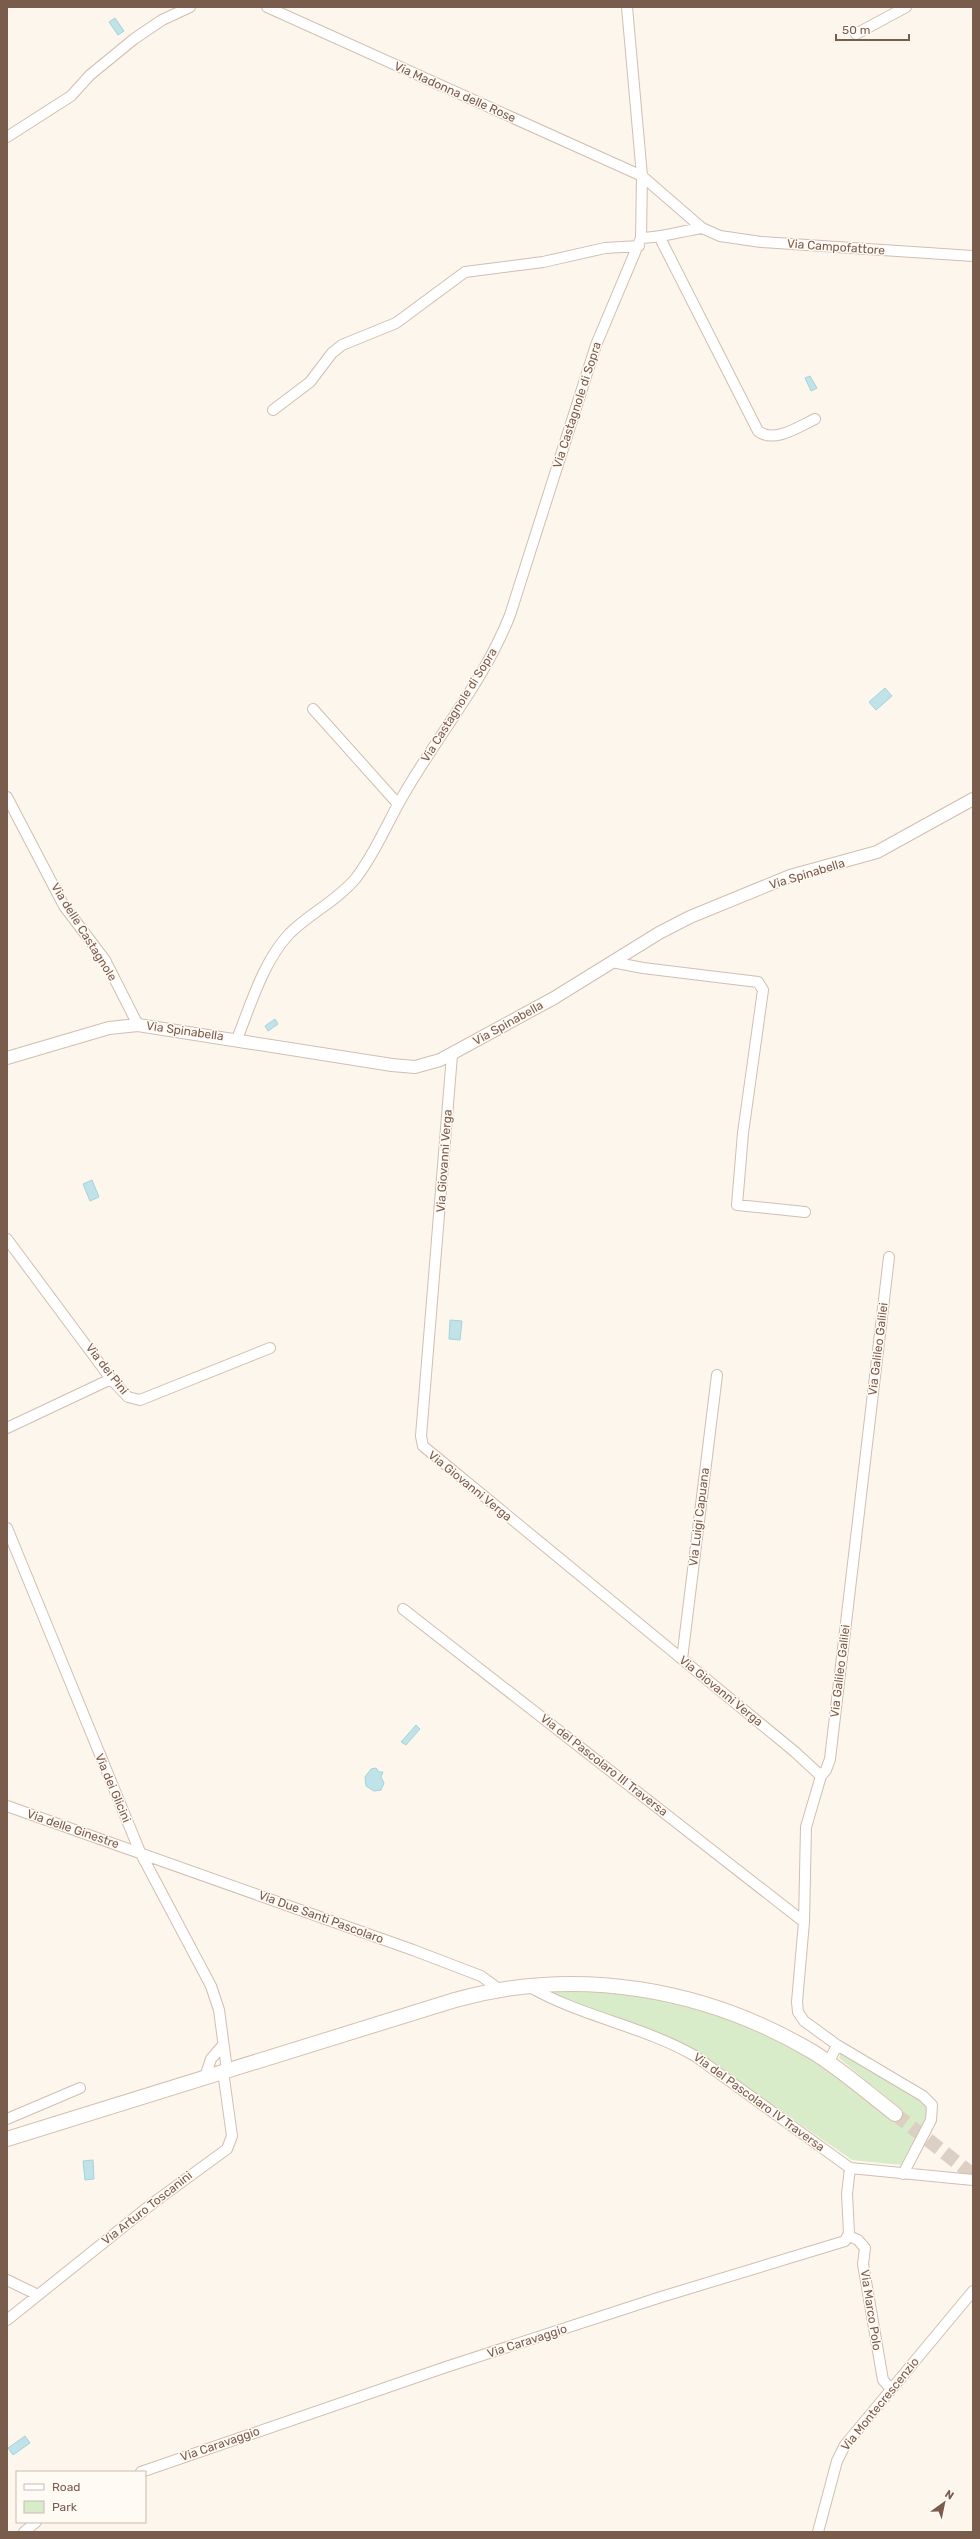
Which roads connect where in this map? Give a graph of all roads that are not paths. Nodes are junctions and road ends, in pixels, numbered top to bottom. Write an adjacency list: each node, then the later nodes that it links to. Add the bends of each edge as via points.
1 (190, 7): 6 (street, via 162,20 134,39 90,74 71,96)
2 (267, 7): 7 (street, Via Madonna delle Rose)
3 (627, 7): 7 (street)
4 (906, 7): 5 (street)
5 (856, 34)
6 (7, 137)
7 (642, 176): 8 (street, Via Campofattore); 10 (street)
8 (702, 228): 9 (street, via 679,231); 11 (street, Via Campofattore, via 720,236 761,242)
9 (660, 238): 10 (street); 13 (street, via 758,431 766,436 779,435)
10 (640, 242): 12 (street, via 543,262 465,272 396,323 342,345 332,353 310,382); 17 (street, Via Castagnole di Sopra, via 596,345 506,624 475,684)
11 (973, 256)
12 (273, 410)
13 (815, 419)
14 (313, 709): 17 (street)
15 (7, 798): 19 (street, Via delle Castagnole, via 64,906 105,960)
16 (973, 799): 18 (street, Via Spinabella, via 893,845 868,855 790,876 711,907 659,933)
17 (398, 804): 20 (street, Via Castagnole di Sopra, via 375,849 352,883 337,898 299,925 275,951)
18 (612, 962): 21 (street, Via Spinabella); 23 (street, via 761,984 763,990 743,1133 737,1205)
19 (138, 1025): 20 (street, Via Spinabella); 22 (street, Via Spinabella, via 109,1028)
20 (237, 1039): 21 (street, Via Spinabella, via 401,1066 427,1065)
21 (452, 1055): 32 (street, Via Giovanni Verga, via 421,1436 423,1446)
22 (7, 1058)
23 (805, 1212)
24 (7, 1239): 28 (street, Via dei Pini)
25 (889, 1257): 33 (street, Via Galileo Galilei, via 830,1759 826,1770)
26 (270, 1348): 28 (street, Via dei Pini, via 140,1400 128,1397)
27 (717, 1375): 32 (street, Via Luigi Capuana)
28 (111, 1379): 29 (street)
29 (7, 1428)
30 (7, 1528): 35 (street, Via dei Glicini)
31 (403, 1609): 36 (street, Via del Pascolaro III Traversa)
32 (682, 1659): 33 (street, Via Giovanni Verga, via 795,1752)
33 (820, 1776): 36 (street, Via Galileo Galilei, via 806,1834)
34 (7, 1806): 35 (street, Via delle Ginestre)
35 (140, 1852): 38 (street, Via Due Santi Pascolaro, via 481,1976); 39 (street, Via dei Glicini, via 211,1986 218,2010)
36 (804, 1922): 40 (street, Via Galileo Galilei, via 798,2012 807,2024)
37 (527, 1985): 38 (main road); 41 (main road, via 594,1983 676,1997 718,2009 764,2027); 48 (street, Via del Pascolaro IV Traversa, via 572,2008 675,2046 695,2056)
38 (499, 1989): 42 (main road, via 455,2000)
39 (223, 2045): 42 (street, Via dei Glicini); 43 (street, via 211,2059)
40 (837, 2045): 41 (street); 49 (street, Via Galileo Galilei, via 923,2096 932,2105 931,2120)
41 (829, 2062): 45 (main road)
42 (225, 2071): 43 (main road); 54 (street, Via Arturo Toscanini, via 232,2136 227,2148)
43 (205, 2077): 47 (main road)
44 (80, 2088): 46 (street)
45 (895, 2114)
46 (7, 2119)
47 (7, 2139)
48 (850, 2168): 49 (street, Via del Pascolaro IV Traversa); 51 (street, via 847,2194)
49 (903, 2174): 50 (street, Via del Pascolaro IV Traversa)
50 (973, 2180)
51 (849, 2236): 56 (street, Via Marco Polo, via 858,2240 865,2248 863,2264 883,2380); 57 (street, Via Caravaggio, via 845,2241 668,2294 460,2362)
52 (7, 2280): 54 (street)
53 (973, 2292): 56 (street, Via Montecrescenzio)
54 (38, 2295): 55 (street, Via Arturo Toscanini)
55 (7, 2320)
56 (891, 2389): 60 (street, Via Montecrescenzio, via 841,2452)
57 (144, 2471)
58 (35, 2523): 59 (street)
59 (24, 2532)
60 (818, 2532)

